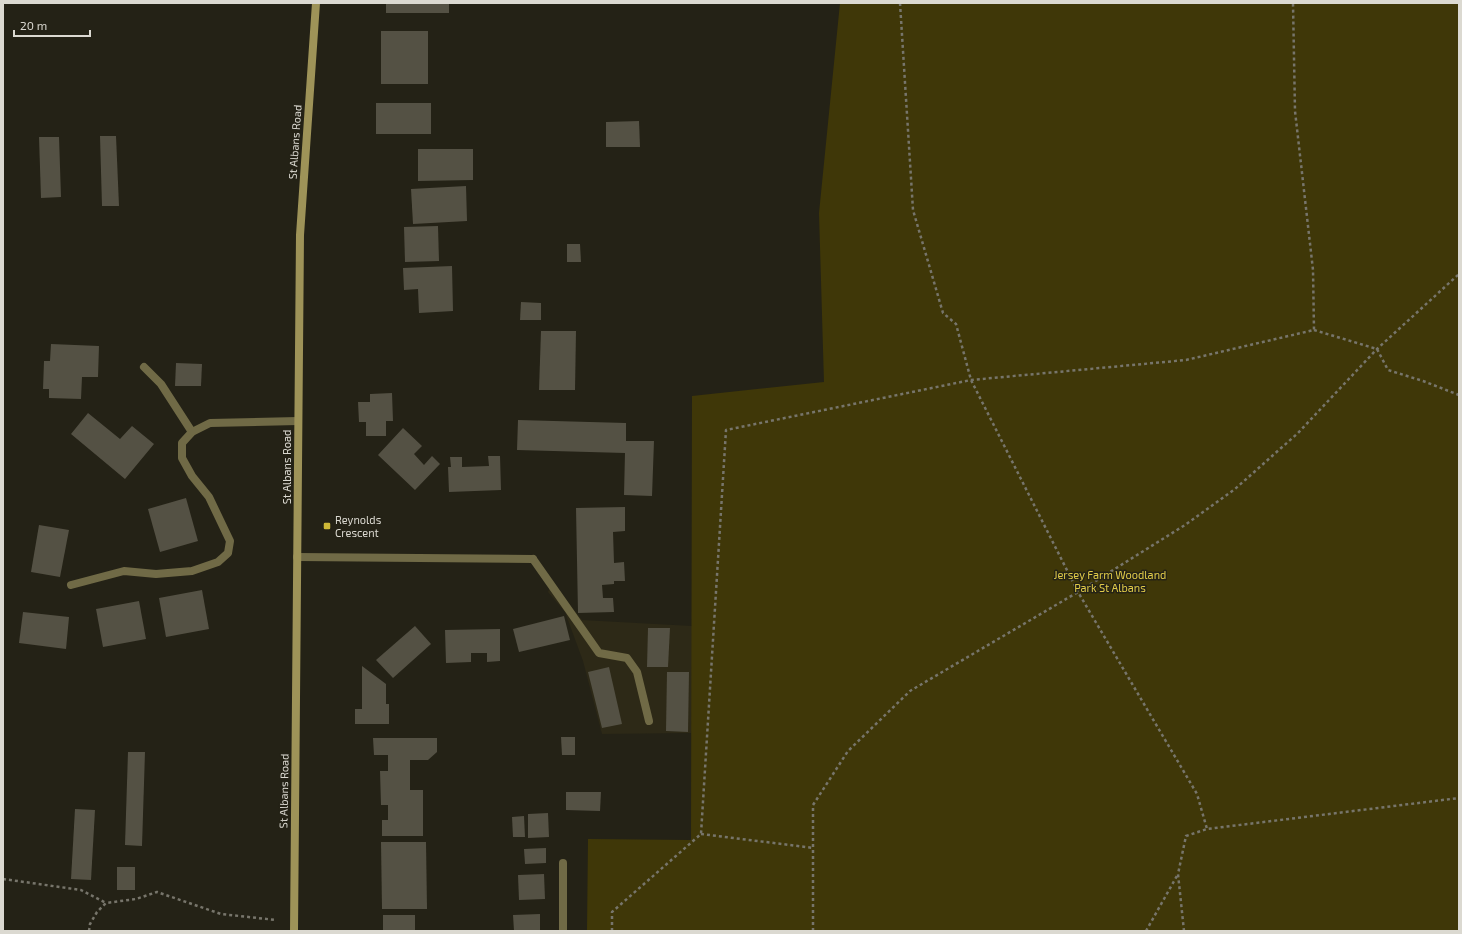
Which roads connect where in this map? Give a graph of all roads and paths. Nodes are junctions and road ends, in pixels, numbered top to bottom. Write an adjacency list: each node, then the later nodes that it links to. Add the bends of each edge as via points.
1 (316, 3): 10 (main road, St Albans Road, via 300,235)
2 (900, 3): 8 (path, via 913,210 943,313 956,324)
3 (1293, 3): 5 (path, via 1295,111 1313,270)
4 (1459, 274): 6 (path)
5 (1314, 330): 6 (path); 8 (path, via 1186,360)
6 (1377, 349): 9 (path, via 1388,370); 14 (path, via 1298,433 1235,489 1184,525)
7 (144, 367): 11 (street, via 161,384)
8 (971, 380): 14 (path); 18 (path, via 726,430)
9 (1459, 395)
10 (298, 421): 11 (street, via 210,423); 12 (main road, St Albans Road)
11 (192, 432): 13 (street, via 182,443 182,458 192,476 209,497 230,541 228,553 218,562 192,571 156,574 124,571)
12 (297, 557): 15 (street, via 533,559 599,653 627,658 637,672); 24 (main road, St Albans Road)
13 (71, 585)
14 (1078, 592): 17 (path, via 1197,794); 19 (path, via 910,691 848,751 813,805)
15 (648, 721)
16 (1459, 798): 17 (path)
17 (1207, 829): 21 (path, via 1186,836)
18 (701, 834): 19 (path); 28 (path, via 612,912)
19 (814, 848): 29 (path)
20 (563, 863): 27 (street)
21 (1178, 874): 30 (path); 31 (path)
22 (3, 879): 23 (path, via 82,890)
23 (106, 902): 24 (path, via 136,899 157,892 221,914); 25 (path, via 97,912)
24 (294, 922): 26 (main road, St Albans Road)
25 (89, 931)
26 (294, 931)
27 (563, 931)
28 (612, 931)
29 (814, 931)
30 (1146, 931)
31 (1184, 931)

